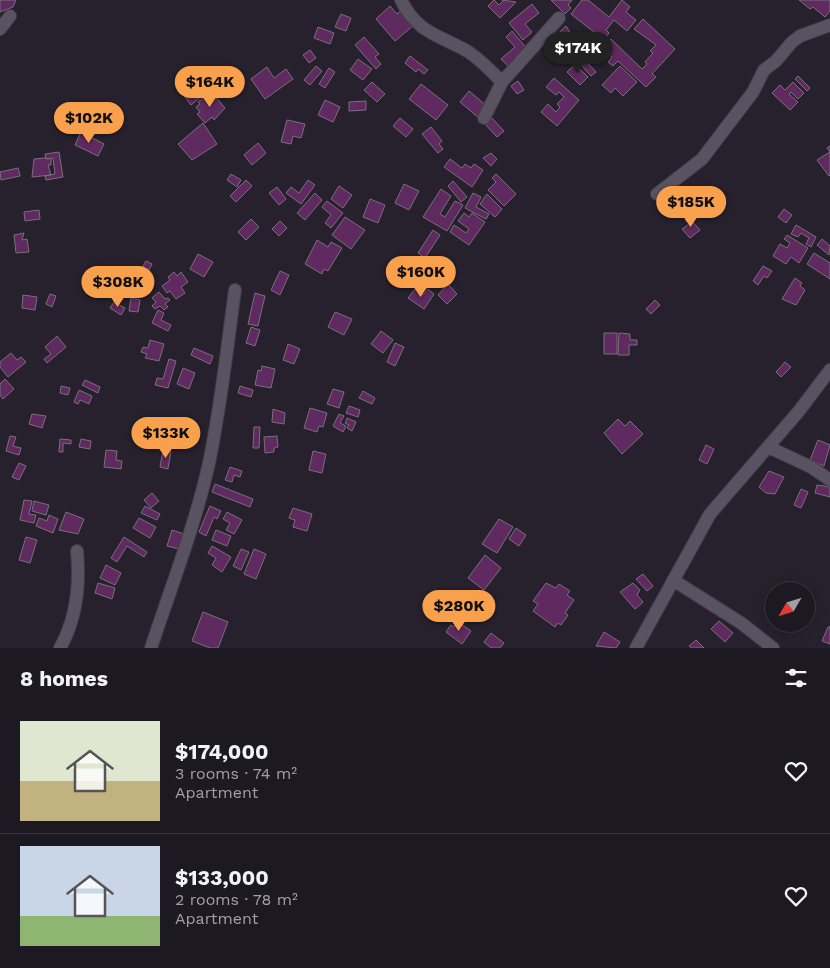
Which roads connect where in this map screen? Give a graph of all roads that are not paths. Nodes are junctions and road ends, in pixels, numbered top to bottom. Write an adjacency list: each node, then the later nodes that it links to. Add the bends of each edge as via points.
1 (401, 0): 6 (street, via 414,20 429,34 467,51)
2 (10, 16): 5 (street)
3 (559, 18): 6 (street)
4 (830, 25): 8 (street, via 792,42 764,70 753,92 739,106 707,153)
5 (0, 29)
6 (502, 82): 7 (street)
7 (484, 118)
8 (657, 194)
9 (235, 290): 16 (street, via 209,462)
10 (830, 370): 11 (street)
11 (768, 447): 12 (street, via 811,467); 14 (street, via 710,514)
12 (830, 480)
13 (77, 551): 15 (street, via 78,594 66,638)
14 (673, 580): 17 (street); 18 (street, via 741,623)
15 (60, 648)
16 (151, 648)
17 (636, 648)
18 (773, 648)

